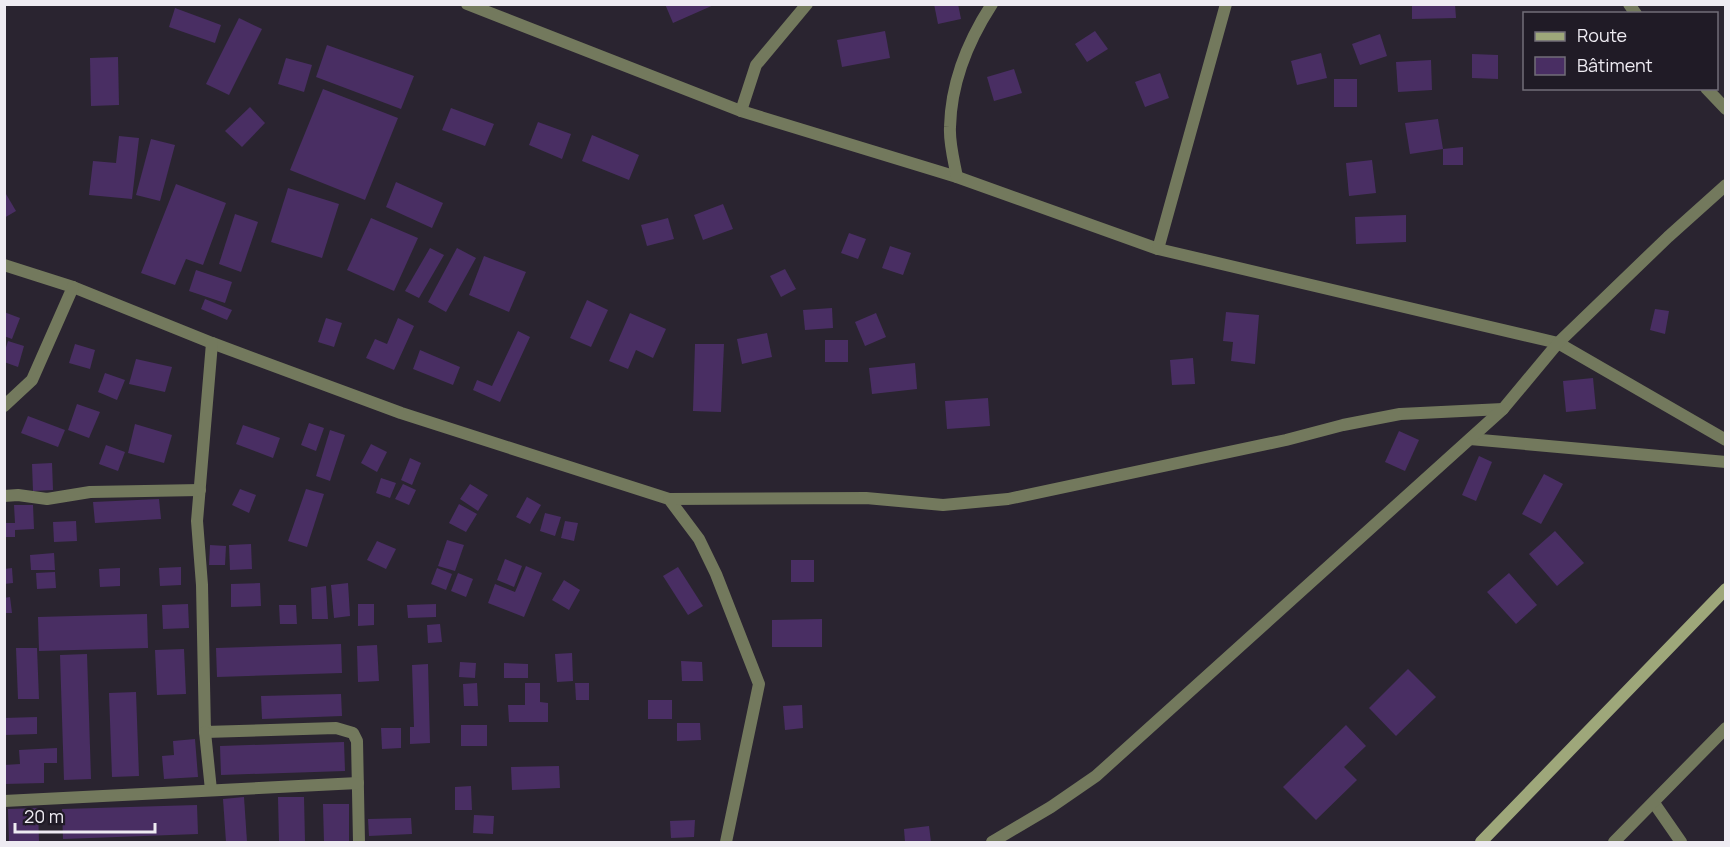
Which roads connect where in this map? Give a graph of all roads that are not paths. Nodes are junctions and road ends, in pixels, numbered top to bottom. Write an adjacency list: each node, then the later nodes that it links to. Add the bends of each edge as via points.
1 (467, 4): 7 (street)
2 (807, 4): 7 (street, via 756,64)
3 (992, 4): 8 (street, via 963,59 954,91 950,128)
4 (1226, 4): 10 (street)
5 (1708, 90): 6 (street)
6 (1725, 109)
7 (741, 111): 8 (street)
8 (957, 177): 10 (street)
9 (1725, 185): 14 (street)
10 (1158, 249): 14 (street)
11 (4, 265): 12 (street)
12 (73, 287): 13 (street); 15 (street, via 32,380)
13 (212, 343): 20 (street); 22 (street, via 401,413)
14 (1558, 343): 16 (street); 18 (street)
15 (4, 406)
16 (1503, 409): 17 (street); 22 (street, via 1400,414 1008,499 943,505 866,498)
17 (1470, 439): 19 (street); 32 (street, via 1096,776)
18 (1725, 440)
19 (1725, 462)
20 (200, 490): 21 (street, via 90,492 47,499); 25 (street, via 197,529)
21 (4, 496)
22 (669, 499): 31 (street, via 699,539 759,684)
23 (1725, 589): 33 (street)
24 (1725, 728): 29 (street)
25 (205, 732): 26 (street, via 345,729 357,741); 27 (street)
26 (358, 783): 27 (street); 30 (street)
27 (211, 790): 28 (street)
28 (4, 801)
29 (1654, 803): 34 (street); 35 (street)
30 (359, 843)
31 (726, 843)
32 (992, 843)
33 (1481, 843)
34 (1614, 843)
35 (1681, 843)

